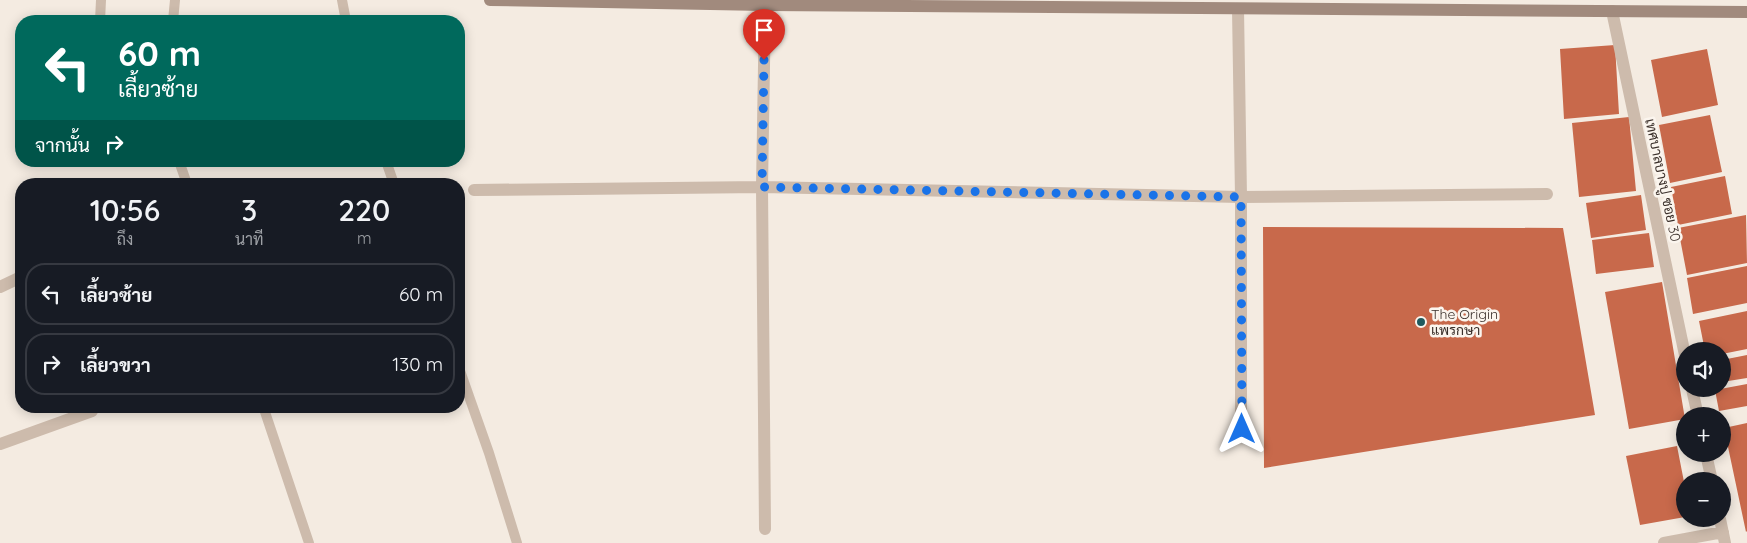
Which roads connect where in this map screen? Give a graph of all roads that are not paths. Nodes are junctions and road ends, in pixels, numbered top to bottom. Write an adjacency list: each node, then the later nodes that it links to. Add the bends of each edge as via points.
1 (102, 0): 9 (lane)
2 (175, 0): 10 (lane)
3 (342, 0): 11 (lane)
4 (490, 0): 5 (main road)
5 (765, 5): 6 (main road); 12 (street)
6 (1238, 9): 7 (main road); 15 (street)
7 (1612, 11): 8 (main road); 18 (street, เทศบาลบางปู ซอย 30)
8 (1747, 12)
9 (101, 15)
10 (174, 15)
11 (345, 15)
12 (762, 187): 13 (street); 15 (street); 24 (street)
13 (474, 190)
14 (1546, 194): 15 (street)
15 (1241, 197): 22 (street)
16 (15, 280): 17 (street)
17 (0, 288)
18 (1682, 342)
19 (465, 385): 27 (lane)
20 (86, 413): 23 (street)
21 (265, 413): 26 (lane)
22 (1242, 429)
23 (0, 444)
24 (765, 530)
25 (1724, 538): 28 (street)
26 (309, 543)
27 (517, 543)
28 (1664, 543)

